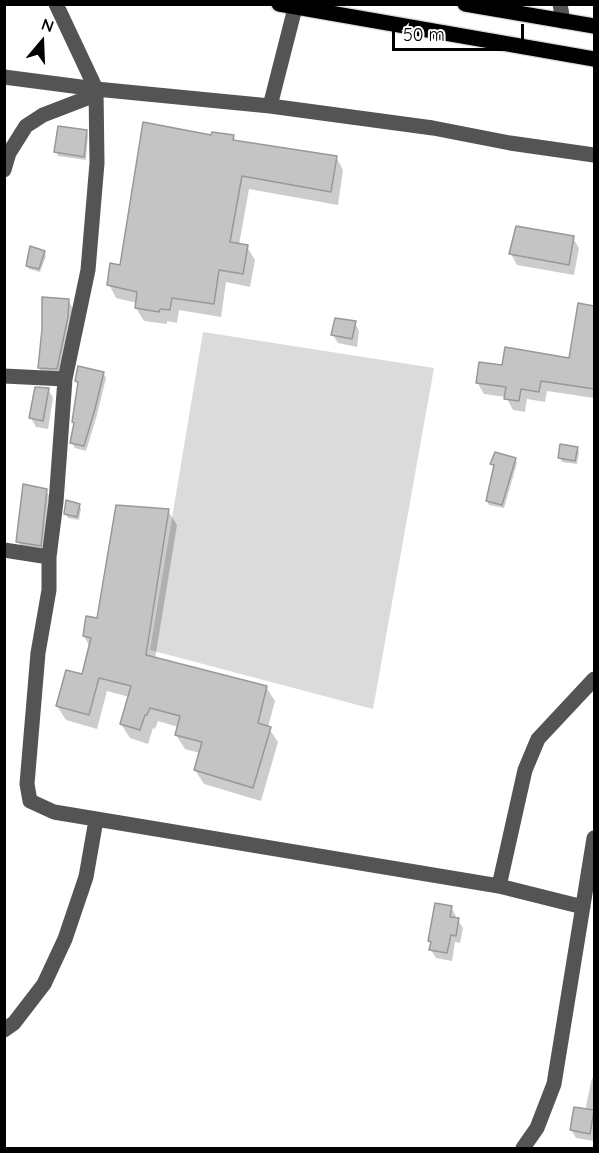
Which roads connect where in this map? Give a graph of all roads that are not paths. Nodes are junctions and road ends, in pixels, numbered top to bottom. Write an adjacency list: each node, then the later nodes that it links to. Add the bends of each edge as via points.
1 (56, 4): 11 (street)
2 (279, 4): 5 (main road)
3 (465, 4): 7 (main road)
4 (561, 4): 7 (street)
5 (295, 8): 6 (main road); 12 (street)
6 (339, 10): 9 (main road)
7 (563, 21): 8 (main road)
8 (594, 26)
9 (594, 59)
10 (4, 77): 11 (street)
11 (96, 92): 12 (street); 14 (street, via 26,126 9,153); 16 (street, via 97,163 88,270)
12 (270, 106): 13 (street)
13 (594, 155)
14 (4, 170)
15 (4, 376): 16 (street)
16 (65, 379): 18 (street)
17 (4, 550): 18 (street)
18 (49, 556): 20 (street, via 27,784 30,801 54,812)
19 (594, 679): 22 (street, via 538,739 525,770)
20 (96, 820): 22 (street); 24 (street, via 86,877 65,939 44,984)
21 (594, 838): 23 (street)
22 (499, 886): 23 (street)
23 (583, 907): 25 (street, via 554,1084 537,1128)
24 (4, 1030)
25 (523, 1149)

